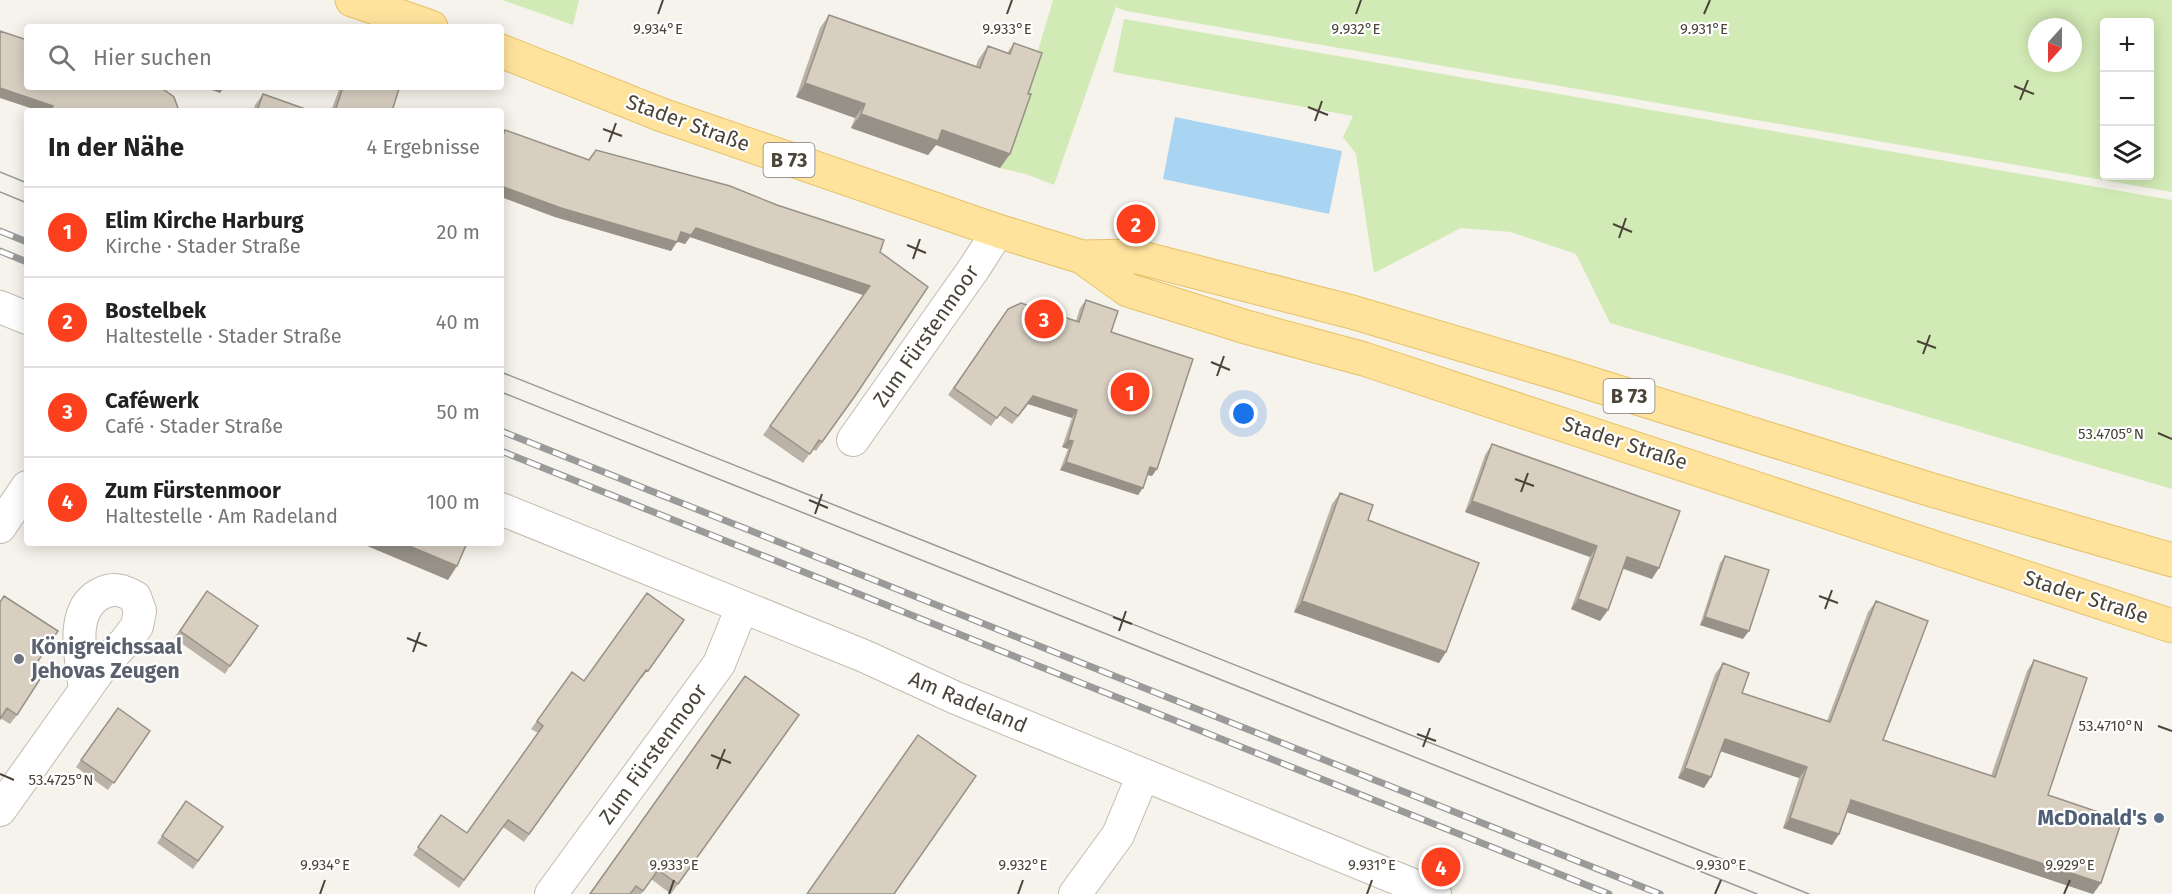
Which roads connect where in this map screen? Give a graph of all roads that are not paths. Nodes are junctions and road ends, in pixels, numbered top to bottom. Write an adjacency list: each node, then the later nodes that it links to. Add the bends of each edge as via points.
1 (352, 0): 2 (main road)
2 (422, 24)
3 (504, 52): 4 (main road, Stader Straße / B 73, via 662,115)
4 (998, 231): 5 (main road, Stader Straße / B 73); 8 (street, Zum Fürstenmoor)
5 (1082, 256): 12 (main road, Stader Straße / B 73, via 1134,256 1352,312); 14 (main road, Stader Straße / B 73, via 1128,290 1364,358)
6 (0, 307): 7 (street)
7 (24, 317)
8 (853, 440)
9 (24, 491): 11 (street)
10 (504, 509): 13 (street, Am Radeland)
11 (0, 527)
12 (2172, 560)
13 (742, 607): 16 (street, Am Radeland); 18 (street, Zum Fürstenmoor, via 718,664)
14 (2172, 626)
15 (85, 690): 17 (street)
16 (1143, 776): 19 (street, via 1118,835); 20 (street, Am Radeland)
17 (0, 810)
18 (551, 894)
19 (1075, 894)
20 (1435, 894)

